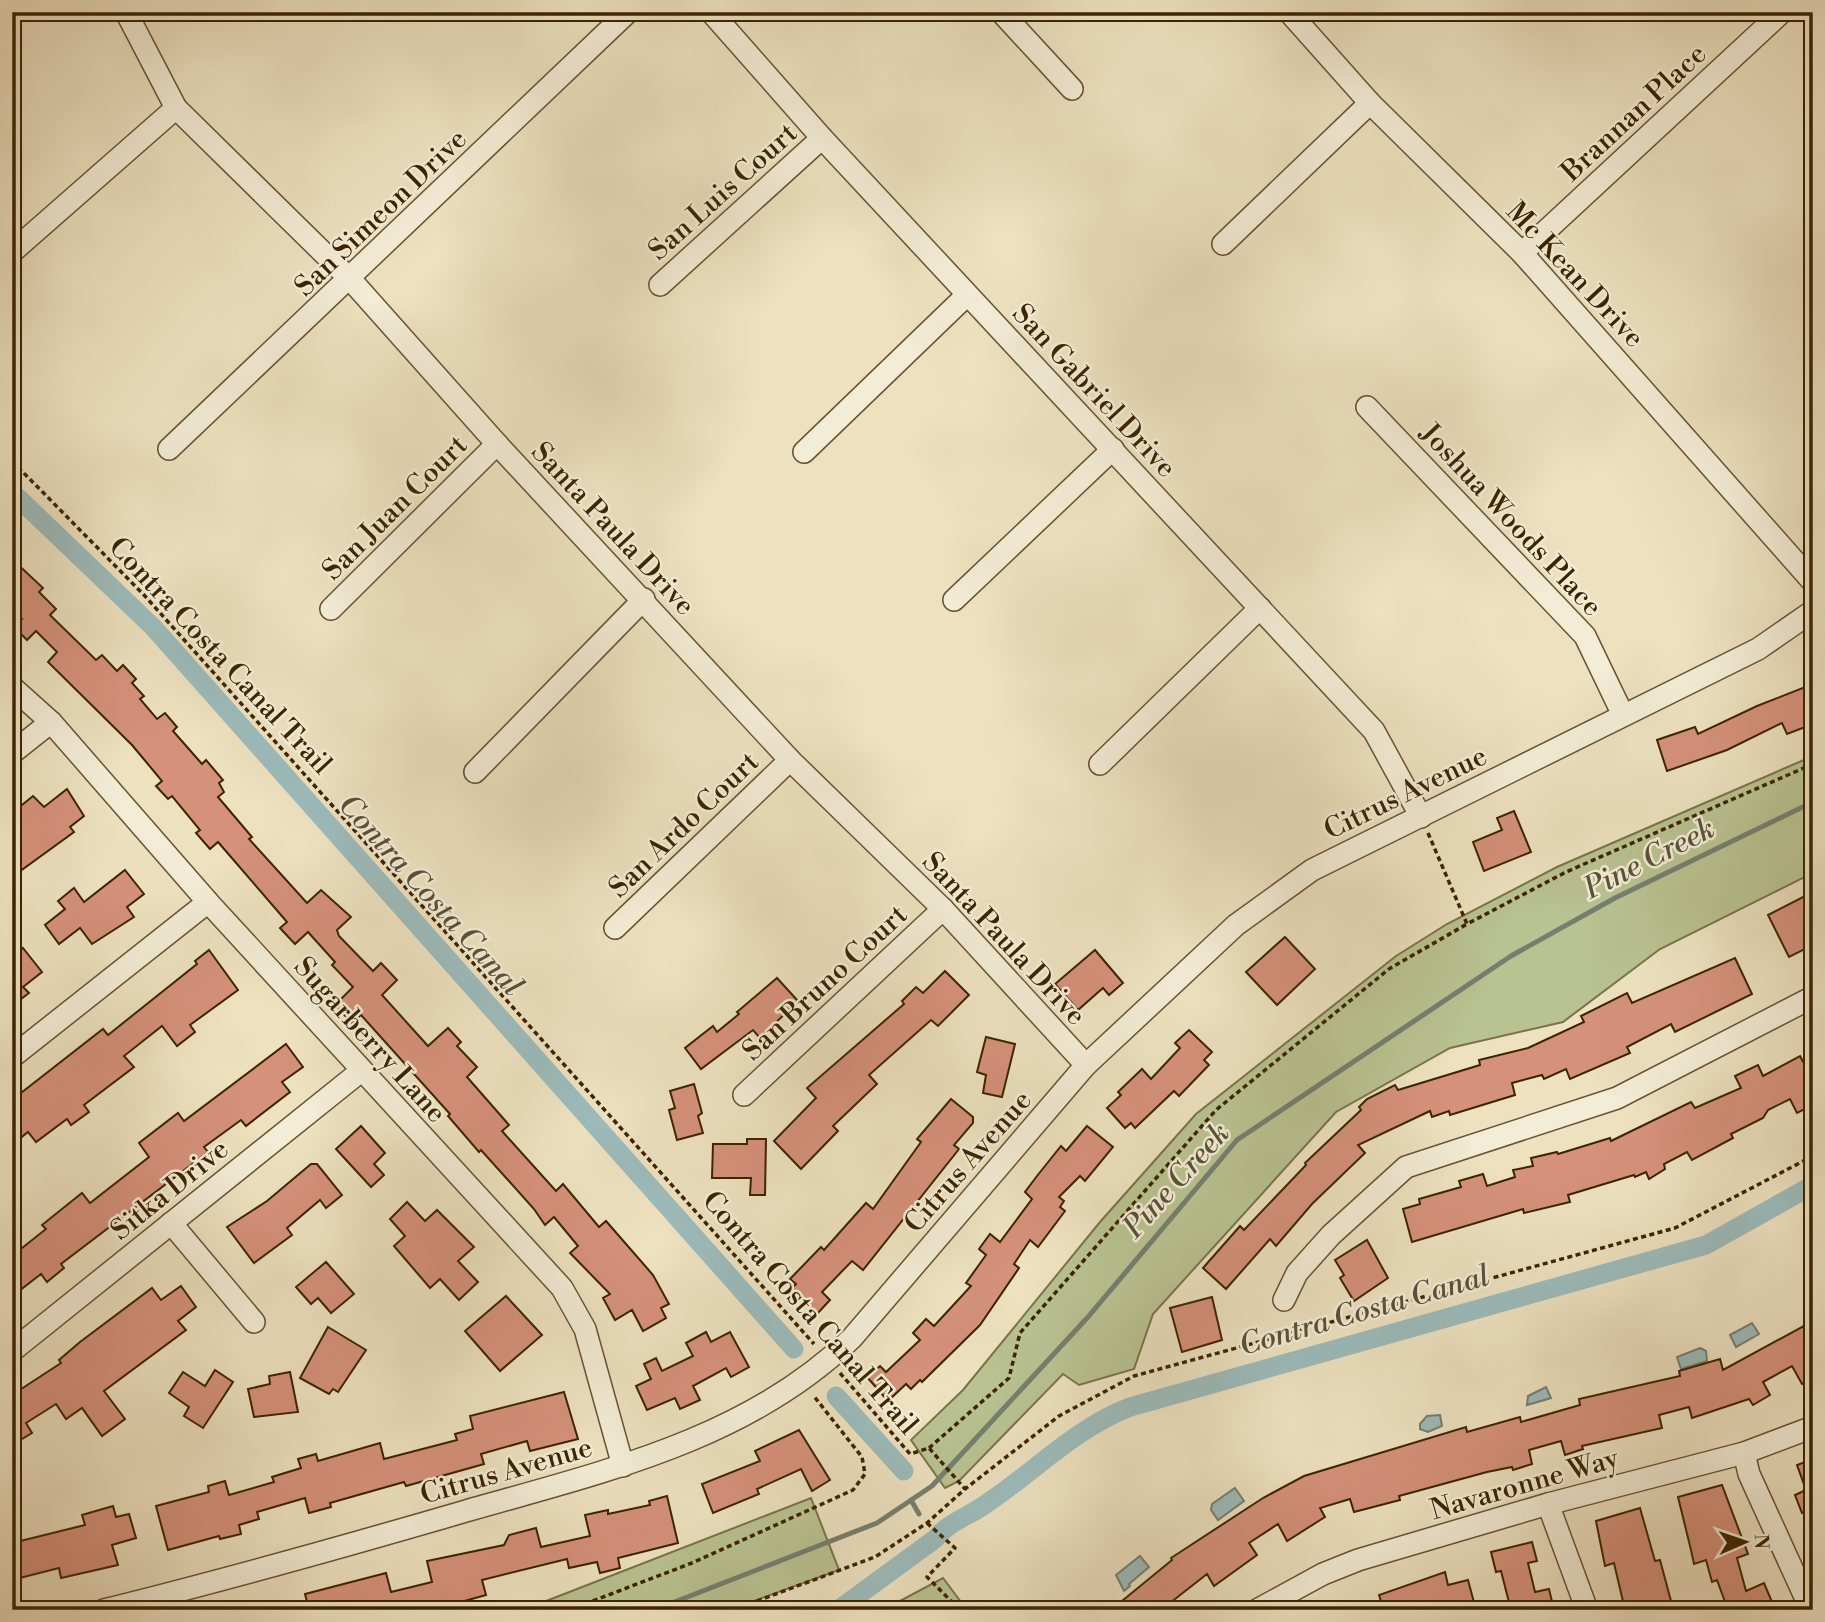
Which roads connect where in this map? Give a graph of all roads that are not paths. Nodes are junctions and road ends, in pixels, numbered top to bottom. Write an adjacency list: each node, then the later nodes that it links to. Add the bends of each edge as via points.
1 (126, 12): 9 (street, Santa Paula Drive)
2 (628, 12): 14 (street, San Simeon Drive)
3 (711, 12): 10 (street, San Gabriel Drive)
4 (1001, 12): 7 (street)
5 (1289, 12): 8 (street, Mc Kean Drive)
6 (1783, 12): 13 (street, Brannan Place)
7 (1072, 89)
8 (1370, 103): 11 (street); 13 (street, Mc Kean Drive)
9 (176, 108): 12 (street); 14 (street, Santa Paula Drive)
10 (822, 138): 15 (street, San Luis Court); 16 (street, San Gabriel Drive)
11 (1223, 244)
12 (12, 252)
13 (1522, 253): 22 (street, Mc Kean Drive)
14 (351, 280): 18 (street, Santa Paula Drive); 19 (street, San Simeon Drive)
15 (660, 285)
16 (967, 295): 20 (street, San Gabriel Drive); 21 (street)
17 (1367, 407): 29 (street, Joshua Woods Place, via 1585,636)
18 (497, 444): 23 (street, Santa Paula Drive); 26 (street, San Juan Court)
19 (169, 449)
20 (1113, 449): 24 (street); 25 (street, San Gabriel Drive)
21 (804, 452)
22 (1813, 582)
23 (644, 599): 32 (street, Santa Paula Drive); 34 (street)
24 (954, 600)
25 (1260, 608): 33 (street); 35 (street, San Gabriel Drive, via 1374,731)
26 (331, 609)
27 (1813, 611): 29 (street, Citrus Avenue, via 1758,649)
28 (12, 687): 30 (street, Sugarberry Lane)
29 (1623, 715): 35 (street, Citrus Avenue)
30 (51, 722): 31 (street); 36 (street, Sugarberry Lane)
31 (12, 753)
32 (790, 760): 37 (street, Santa Paula Drive); 38 (street, San Ardo Court)
33 (1100, 764)
34 (475, 772)
35 (1421, 817): 41 (street, Citrus Avenue, via 1312,870 1247,917)
36 (208, 902): 40 (street); 42 (street, Sugarberry Lane)
37 (943, 909): 41 (street, Santa Paula Drive); 43 (street, San Bruno Court)
38 (615, 928)
39 (1813, 997): 45 (street, via 1617,1098 1406,1167 1331,1235 1297,1273)
40 (12, 1057)
41 (1086, 1065): 50 (street, Citrus Avenue, via 852,1338 828,1360 713,1433)
42 (361, 1071): 44 (street, Sitka Drive); 50 (street, Sugarberry Lane, via 562,1288 585,1329)
43 (744, 1095)
44 (171, 1223): 46 (street); 47 (street, Sitka Drive)
45 (1284, 1300)
46 (254, 1322)
47 (12, 1351)
48 (1813, 1427): 49 (street, Navaronne Way)
49 (1744, 1452): 51 (street, Navaronne Way); 55 (street, via 1749,1474)
50 (622, 1466): 52 (street, Citrus Avenue, via 265,1570)
51 (1548, 1504): 53 (street, Navaronne Way, via 1358,1560); 54 (street)
52 (104, 1610)
53 (1257, 1610)
54 (1587, 1610)
55 (1811, 1610)

